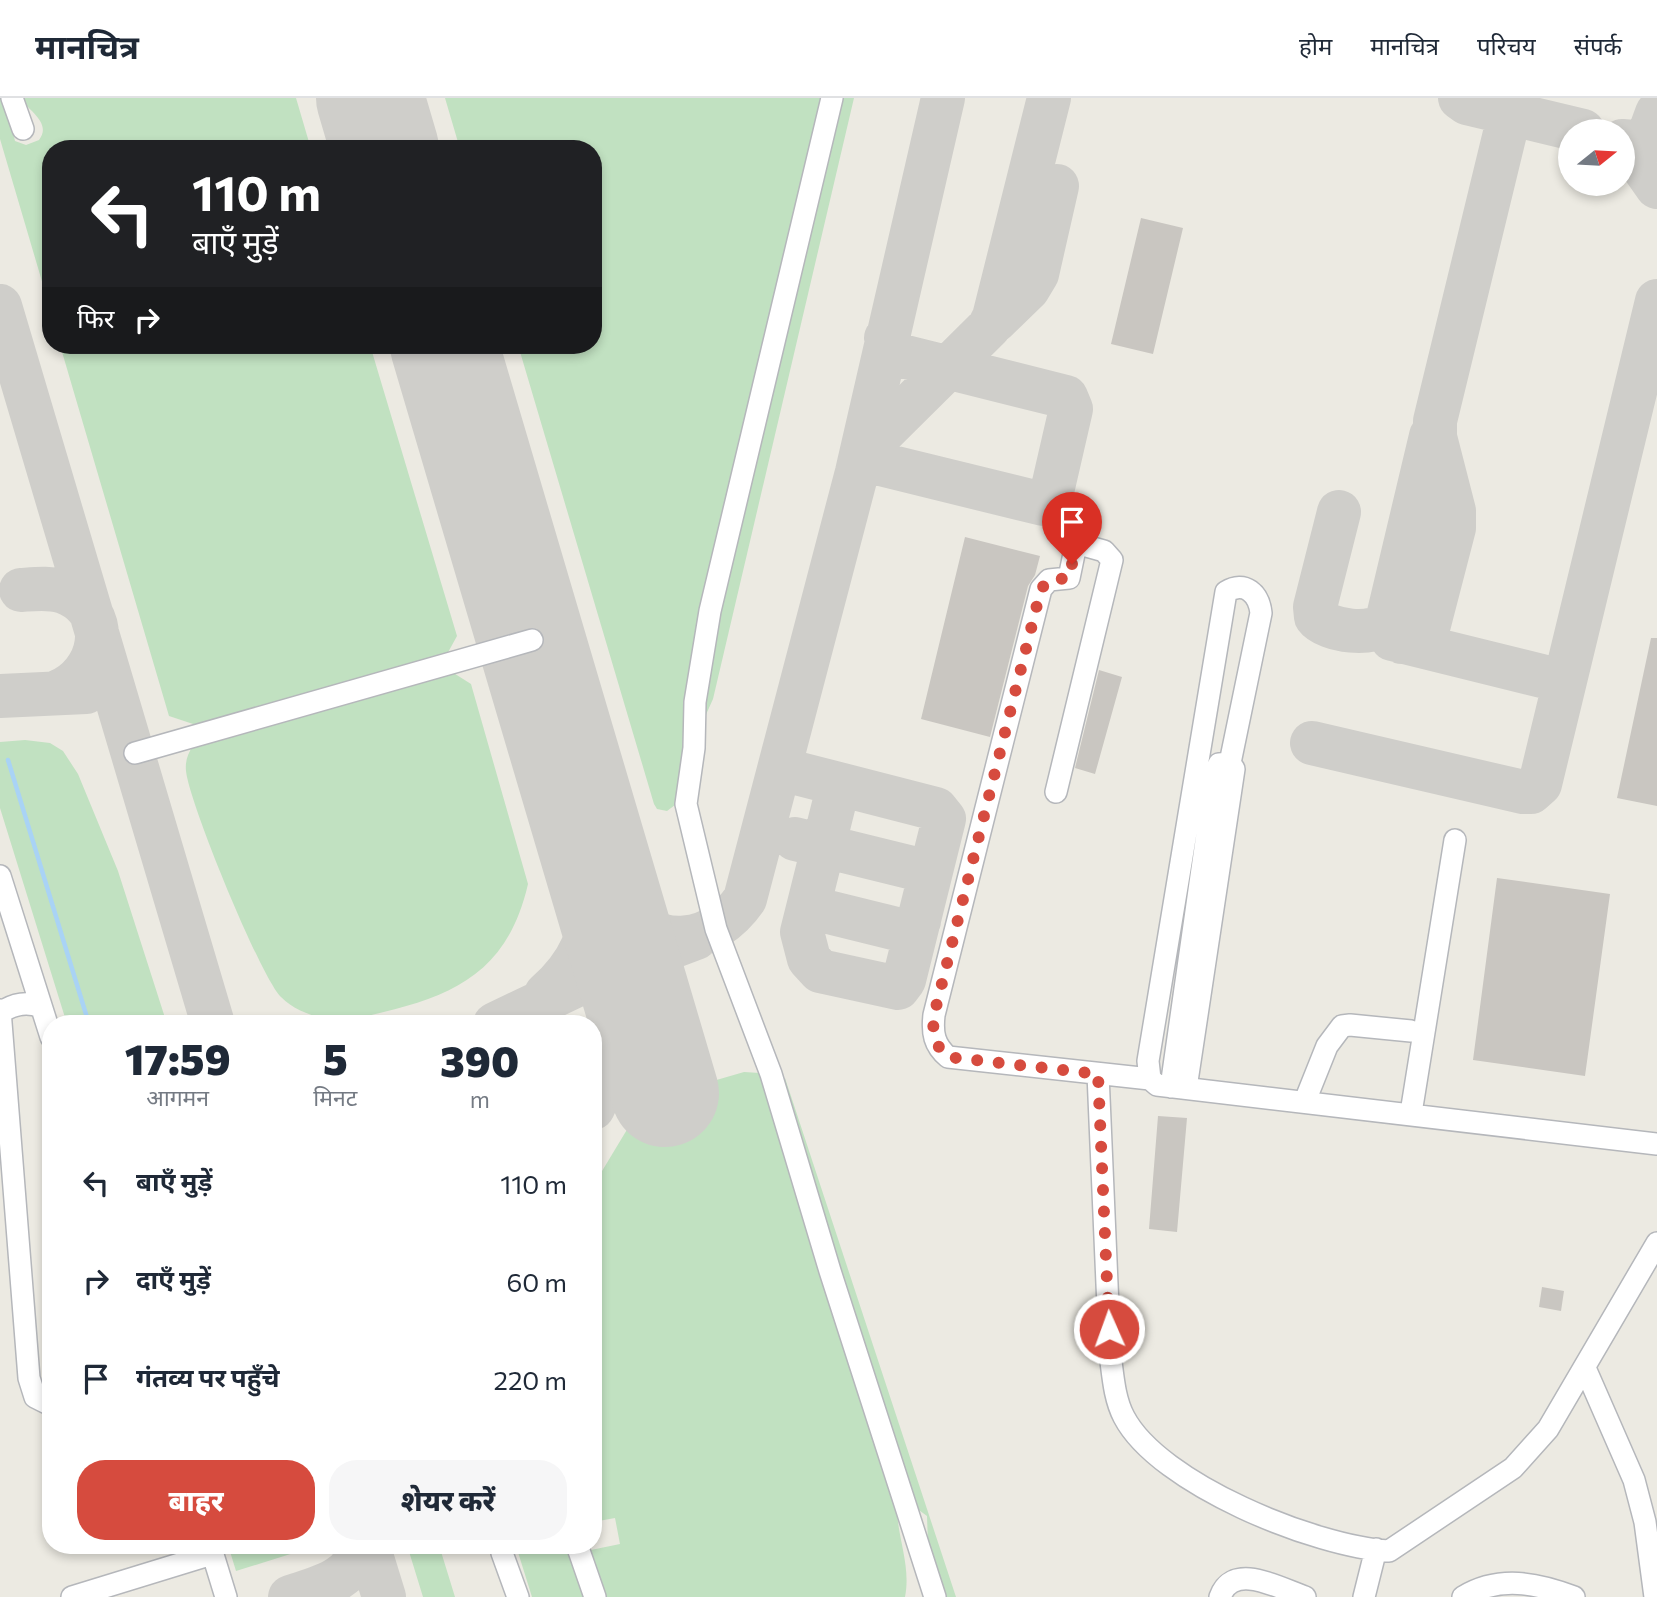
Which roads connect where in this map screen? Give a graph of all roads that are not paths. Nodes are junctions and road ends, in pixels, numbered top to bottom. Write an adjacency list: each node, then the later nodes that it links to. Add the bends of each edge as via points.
1 (12, 98): 3 (lane)
2 (832, 98): 27 (lane, via 710,611 695,702 686,804 716,929 771,1074)
3 (23, 129)
4 (532, 640): 5 (lane)
5 (135, 753)
6 (1056, 792): 13 (lane, via 1112,560 1104,551 1079,544 1069,578 1049,580 1041,589 933,1031 937,1048 948,1057)
7 (1455, 840): 17 (lane)
8 (0, 876): 9 (lane)
9 (41, 1007): 10 (lane, via 14,1005); 11 (lane)
10 (0, 1011): 21 (lane, via 29,1378 35,1397)
11 (44, 1015)
12 (1411, 1031): 16 (lane, via 1342,1026 1327,1046)
13 (1098, 1074): 14 (lane); 22 (lane, via 1110,1354 1117,1400 1125,1419 1173,1469 1214,1494 1310,1533)
14 (1150, 1079): 15 (lane, via 1157,1085); 15 (lane, via 1148,1061 1226,592 1241,587 1260,601 1261,613 1230,763 1234,769)
15 (1179, 1088): 16 (lane)
16 (1305, 1101): 17 (lane)
17 (1411, 1113): 18 (lane)
18 (1657, 1144)
19 (1657, 1243): 20 (lane)
20 (1585, 1368): 22 (lane, via 1548,1429 1513,1468 1396,1547); 37 (lane, via 1634,1479)
21 (42, 1400)
22 (1376, 1549): 34 (lane)
23 (197, 1554): 28 (lane)
24 (213, 1554): 29 (lane)
25 (502, 1554): 30 (lane)
26 (580, 1554): 31 (lane)
27 (929, 1593)
28 (72, 1597)
29 (226, 1597)
30 (519, 1597)
31 (595, 1597)
32 (1220, 1597): 33 (lane, via 1224,1586 1247,1577)
33 (1305, 1597)
34 (1364, 1597)
35 (1463, 1597): 36 (lane, via 1501,1582 1546,1587)
36 (1574, 1597)
37 (1655, 1597)

